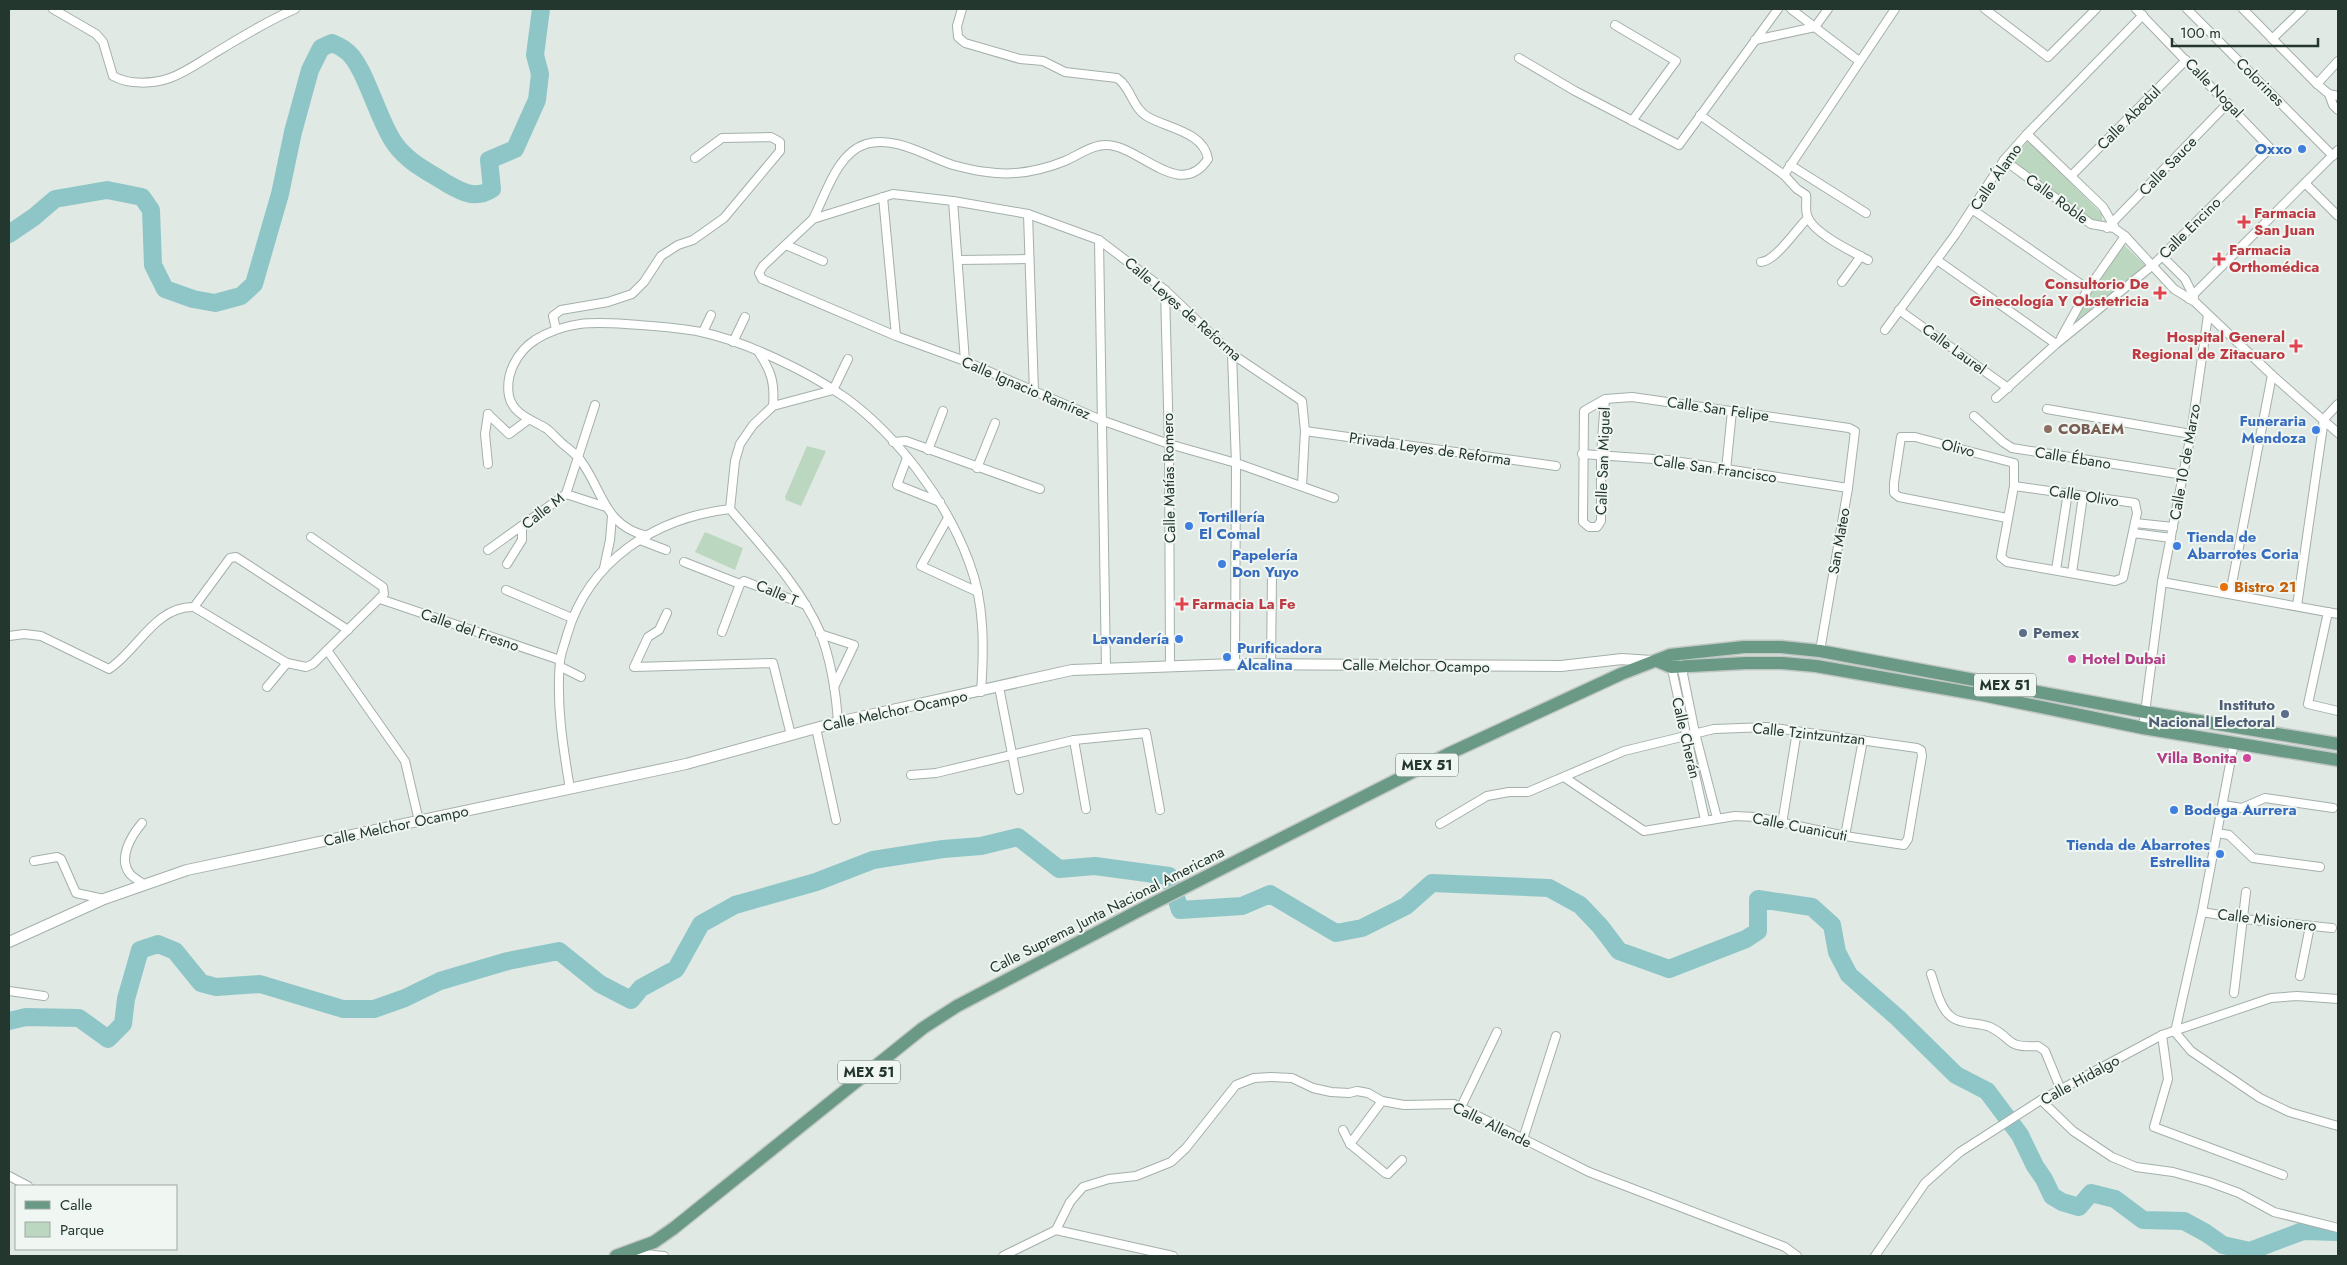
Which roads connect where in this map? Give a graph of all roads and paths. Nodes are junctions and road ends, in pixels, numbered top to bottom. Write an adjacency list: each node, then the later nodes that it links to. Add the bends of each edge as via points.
1 (53, 9): 2 (street, via 96,34 103,42 113,76 144,83 169,79)
2 (295, 9)
3 (962, 9): 46 (street, via 957,26 958,37 965,43 1020,59 1043,61 1065,72 1117,78 1124,83 1145,115 1187,133 1207,152 1208,159 1198,172 1184,176 1162,170 1106,144 1021,174 955,166 891,142 868,143 854,149 843,161)
4 (1778, 9): 18 (street)
5 (1792, 9): 16 (street)
6 (1828, 9): 16 (street)
7 (1895, 9): 21 (street)
8 (1985, 9): 9 (street, via 2048,57)
9 (2096, 9)
10 (2136, 9): 14 (street, Calle Nogal)
11 (2187, 9): 32 (street, Colorines)
12 (2243, 9): 17 (street)
13 (2303, 9): 17 (street)
14 (2143, 15): 20 (street, Calle Nogal); 30 (street, Calle Álamo)
15 (1616, 25): 29 (street, via 1676,61)
16 (1815, 27): 18 (street); 21 (street)
17 (2272, 39): 23 (street)
18 (1754, 40): 28 (street)
19 (1519, 58): 29 (street)
20 (2186, 60): 26 (street, Calle Nogal); 37 (street, Calle Abedul)
21 (1860, 61): 35 (street)
22 (2338, 61): 23 (street)
23 (2317, 84): 24 (street)
24 (2329, 94): 25 (street); 27 (street)
25 (2338, 96)
26 (2228, 103): 31 (street, Calle Nogal); 47 (street, Calle Sauce)
27 (2338, 110)
28 (1700, 115): 29 (street, via 1679,145); 36 (street)
29 (1632, 122)
30 (2027, 134): 34 (street, Calle Álamo); 37 (street, Calle Roble)
31 (2269, 147): 51 (street, Calle Encino)
32 (2336, 153): 38 (street)
33 (695, 158): 67 (street, via 722,138 771,138 780,142 780,150 724,218 661,256 632,294 608,302 561,310 554,316)
34 (2004, 160): 41 (street, Calle Álamo); 47 (street, Calle Roble, via 2091,224)
35 (1790, 165): 36 (street); 42 (street)
36 (1784, 175): 45 (street, via 1796,190 1806,195)
37 (2071, 176): 47 (street, Calle Roble, via 2103,207)
38 (2305, 183): 44 (street); 62 (street)
39 (882, 197): 40 (street, Calle Leyes de Reforma, via 893,194); 46 (street, Calle Leyes de Reforma); 70 (street)
40 (953, 201): 43 (street, Calle Leyes de Reforma); 53 (street)
41 (1972, 210): 54 (street, Calle Álamo); 60 (street)
42 (1866, 213)
43 (1028, 214): 49 (street, Calle Leyes de Reforma); 52 (street)
44 (2338, 216)
45 (1808, 218): 56 (street, via 1780,249); 59 (street, via 1841,246 1864,258)
46 (813, 219): 50 (street, Calle Leyes de Reforma)
47 (2111, 226): 48 (street, Calle Roble)
48 (2125, 236): 57 (street, Calle Roble); 60 (street, Calle Encino)
49 (1099, 240): 61 (street, Calle Leyes de Reforma); 92 (street)
50 (786, 245): 55 (street); 58 (street, Calle Leyes de Reforma)
51 (2162, 256): 57 (street, Calle Encino); 62 (street, via 2185,279)
52 (1028, 259): 53 (street); 80 (street)
53 (958, 260): 76 (street)
54 (1936, 260): 63 (street, Calle Álamo); 72 (street)
55 (823, 262)
56 (1761, 262)
57 (2152, 265): 62 (street, Calle Roble, via 2174,289); 72 (street, Calle Encino)
58 (759, 273): 70 (street, Calle Ignacio Ramírez, via 762,279)
59 (1842, 282)
60 (2088, 289): 72 (street, Calle Encino)
61 (1165, 290): 74 (street, Calle Leyes de Reforma); 99 (street, Calle Matías Romero)
62 (2192, 298): 65 (street)
63 (1899, 310): 68 (street, Calle Álamo); 78 (street, Calle Laurel)
64 (711, 315): 69 (street)
65 (2208, 315): 77 (street); 97 (street, Calle 10 de Marzo)
66 (745, 317): 71 (street)
67 (556, 329): 69 (street, via 600,321); 91 (street, via 528,344 512,368 509,395 513,406)
68 (1885, 330)
69 (703, 332): 71 (street)
70 (896, 336): 76 (street, Calle Ignacio Ramírez)
71 (733, 342): 73 (street)
72 (2058, 343): 78 (street, Calle Encino)
73 (758, 351): 79 (street); 85 (street, via 770,369)
74 (1232, 354): 94 (street, Calle Leyes de Reforma, via 1302,401); 105 (street)
75 (848, 359): 79 (street)
76 (965, 361): 80 (street, Calle Ignacio Ramírez)
77 (2272, 375): 90 (street); 144 (street)
78 (2008, 388): 81 (street, Calle Encino)
79 (833, 390): 85 (street); 98 (street, via 875,423)
80 (1034, 392): 92 (street, Calle Ignacio Ramírez)
81 (1996, 398)
82 (1605, 399): 88 (street, Calle San Felipe, via 1632,397); 101 (street, Calle San Felipe, via 1584,411); 102 (street, Calle San Miguel)
83 (2338, 404): 90 (street)
84 (594, 405): 103 (street, Calle M)
85 (773, 406): 121 (street, via 753,425 740,444)
86 (2047, 409): 97 (street)
87 (944, 411): 100 (street)
88 (1732, 412): 95 (street, Calle San Felipe); 109 (street)
89 (1974, 416): 110 (street, Calle Ébano, via 2012,448)
90 (2324, 419): 96 (street); 147 (street)
91 (528, 420): 103 (street, via 546,429); 106 (street, via 509,434 488,414 485,434)
92 (1101, 420): 99 (street, Calle Ignacio Ramírez); 166 (street)
93 (995, 423): 108 (street)
94 (1304, 431): 107 (street, Privada Leyes de Reforma); 111 (street)
95 (1855, 431): 113 (street, San Mateo)
96 (2338, 433)
97 (2191, 434): 110 (street, Calle 10 de Marzo)
98 (893, 442): 100 (street, via 906,441); 104 (street)
99 (1169, 444): 105 (street, Calle Ignacio Ramírez); 165 (street, Calle Matías Romero)
100 (928, 450): 108 (street)
101 (1582, 454): 102 (street, Calle San Francisco); 102 (street, Calle San Miguel, via 1583,522 1589,527 1601,524)
102 (1601, 455): 109 (street, Calle San Francisco, via 1668,460)
103 (578, 457): 116 (street, Calle M); 120 (street)
104 (906, 458): 119 (street); 119 (street, via 897,485)
105 (1236, 463): 111 (street, Calle Ignacio Ramírez); 163 (street)
106 (488, 464)
107 (1556, 466)
108 (976, 468): 114 (street)
109 (1726, 470): 113 (street, Calle San Francisco)
110 (2184, 475): 126 (street, Calle 10 de Marzo)
111 (1302, 486): 118 (street, Calle Ignacio Ramírez)
112 (2014, 486): 115 (street, Calle Olivo); 124 (street); 124 (street, Olivo, via 2014,463 1915,437 1901,437 1894,483 1894,493 1898,497)
113 (1848, 488): 158 (street, San Mateo)
114 (1040, 489)
115 (2068, 492): 117 (street, Calle Olivo); 137 (street)
116 (566, 494): 120 (street); 127 (street, Calle M)
117 (2083, 496): 125 (street, Calle Olivo, via 2135,503); 138 (street)
118 (1334, 498)
119 (940, 502): 123 (street)
120 (606, 507): 122 (street)
121 (730, 509): 130 (street, via 675,521); 146 (street)
122 (612, 516): 130 (street); 136 (street)
123 (948, 518): 143 (street, via 969,561); 143 (street, via 921,566)
124 (2007, 518): 137 (street, via 2001,557 2007,562)
125 (2135, 523): 126 (street); 128 (street, Calle Olivo)
126 (2173, 527): 131 (street, Calle 10 de Marzo)
127 (522, 528): 132 (street, Calle M); 135 (street, via 522,540)
128 (2133, 533): 131 (street); 138 (street, Calle Olivo, via 2120,580)
129 (311, 537): 145 (street, via 383,587 384,594)
130 (643, 538): 133 (street); 136 (street)
131 (2171, 538): 140 (street, Calle 10 de Marzo)
132 (488, 550)
133 (666, 550)
134 (684, 562): 141 (street)
135 (507, 564)
136 (604, 568): 152 (street)
137 (2056, 570): 138 (street)
138 (2072, 573)
139 (1272, 574): 164 (street)
140 (2162, 582): 144 (street); 173 (street, Calle 10 de Marzo)
141 (740, 584): 146 (street, Calle T, via 744,580 751,582); 154 (street, Calle T)
142 (506, 590): 152 (street)
143 (978, 592): 171 (street, via 983,662)
144 (2230, 594): 147 (street)
145 (380, 599): 153 (street); 162 (street, Calle del Fresno)
146 (806, 605): 155 (street)
147 (2297, 606): 149 (street)
148 (194, 607): 153 (street, via 230,558 236,557); 156 (street, via 183,607 159,620 109,669 41,636); 161 (street)
149 (2328, 612): 151 (street); 172 (street, via 2308,704)
150 (666, 613): 179 (street, via 659,630 648,637 634,667 773,662)
151 (2338, 613)
152 (572, 618): 162 (street)
153 (348, 630): 157 (street)
154 (722, 632)
155 (820, 634): 169 (street); 169 (street, via 854,646)
156 (9, 636)
157 (327, 650): 161 (street, via 306,667); 198 (street, via 405,761)
158 (1820, 651): 159 (main road, MEX 51, via 1744,647); 173 (main road, MEX 51)
159 (1675, 661): 160 (main road, MEX 51); 176 (main road, MEX 51, via 1816,666 1982,694); 178 (street, Calle Cherán); 180 (street, Calle Cherán)
160 (1655, 662): 164 (street, Calle Melchor Ocampo, via 1622,658 1561,666 1497,667); 239 (main road, Calle Suprema Junta Nacional Americana / MEX 51, via 1580,692 1448,754 957,1006 923,1028 674,1228 654,1242)
161 (287, 663): 168 (street)
162 (560, 664): 167 (street, Calle del Fresno); 189 (street, via 562,745)
163 (1234, 664): 164 (street, Calle Melchor Ocampo); 165 (street, Calle Melchor Ocampo)
164 (1271, 664)
165 (1170, 666): 166 (street, Calle Melchor Ocampo)
166 (1106, 669): 170 (street, Calle Melchor Ocampo, via 1072,670)
167 (581, 677)
168 (268, 687)
169 (834, 687): 174 (street)
170 (999, 687): 171 (street, Calle Melchor Ocampo); 185 (street)
171 (981, 692): 174 (street, Calle Melchor Ocampo)
172 (2338, 711)
173 (2146, 712): 176 (street, Calle 10 de Marzo); 184 (main road, MEX 51)
174 (838, 722): 175 (street, Calle Melchor Ocampo)
175 (816, 728): 179 (street, Calle Melchor Ocampo); 196 (street)
176 (2143, 728): 183 (main road, MEX 51)
177 (1797, 731): 178 (street, Calle Tzintzuntzan, via 1739,727); 182 (street, Calle Tzintzuntzan); 201 (street)
178 (1695, 733): 180 (street, Calle Tzintzuntzan); 195 (street, Calle Cherán)
179 (791, 735): 189 (street, Calle Melchor Ocampo, via 686,764)
180 (1685, 735): 188 (street, Calle Tzintzuntzan, via 1624,751); 197 (street, Calle Cherán)
181 (1074, 740): 185 (street); 193 (street); 194 (street, via 1146,733)
182 (1862, 740): 203 (street); 204 (street, Calle Tzintzuntzan, via 1921,750 1908,839)
183 (2234, 743): 186 (main road, MEX 51); 191 (street)
184 (2338, 744)
185 (1012, 755): 187 (street, via 936,774); 190 (street)
186 (2338, 760)
187 (911, 775)
188 (1564, 777): 197 (street, Calle Cuanicuti, via 1644,831); 200 (street, Calle Tzintzuntzan, via 1528,792 1487,796)
189 (570, 789): 198 (street, Calle Melchor Ocampo)
190 (1019, 790)
191 (2223, 805): 192 (street, via 2242,808 2265,798); 202 (street)
192 (2333, 808)
193 (1086, 809)
194 (1160, 810)
195 (1717, 818): 197 (street, Calle Cuanicuti); 201 (street, Calle Cuanicuti, via 1756,817)
196 (836, 820)
197 (1705, 820)
198 (419, 821): 207 (street, Calle Melchor Ocampo, via 187,870)
199 (142, 823): 207 (street, via 128,845 126,857 130,873)
200 (1440, 824)
201 (1782, 824): 203 (street, Calle Cuanicuti)
202 (2217, 833): 206 (street, via 2229,835 2253,858); 210 (street)
203 (1845, 836): 204 (street, Calle Cuanicuti)
204 (1904, 845)
205 (34, 860): 209 (street, via 61,859 76,893)
206 (2320, 867)
207 (143, 884): 209 (street, Calle Melchor Ocampo)
208 (2246, 892): 211 (street)
209 (104, 899): 214 (street, Calle Melchor Ocampo)
210 (2202, 912): 211 (street, Calle Misionero); 222 (street)
211 (2244, 919): 212 (street, Calle Misionero); 218 (street)
212 (2310, 926): 213 (street, Calle Misionero); 216 (street)
213 (2332, 928)
214 (9, 942)
215 (1932, 974): 225 (street, via 1943,1009 1954,1019 1992,1028 2011,1044 2038,1046 2045,1051)
216 (2300, 976)
217 (9, 991): 219 (street)
218 (2234, 993)
219 (44, 996)
220 (2338, 999): 222 (street, Calle Hidalgo, via 2271,998)
221 (1497, 1032): 228 (street)
222 (2175, 1032): 223 (street, Calle Hidalgo); 229 (street, via 2191,1051 2260,1098 2289,1112)
223 (2162, 1035): 225 (street, Calle Hidalgo); 234 (street, via 2168,1079 2154,1127)
224 (1556, 1036): 231 (street)
225 (2061, 1090): 227 (street, Calle Hidalgo)
226 (1382, 1101): 228 (street, Calle Allende, via 1426,1106 1442,1102); 232 (street); 238 (street, Calle Allende, via 1357,1091 1313,1088 1292,1078 1254,1078 1236,1085 1171,1162 1136,1176 1109,1179 1083,1187 1070,1202)
227 (2040, 1101): 237 (street, via 2073,1131 2112,1157 2136,1167 2173,1172 2209,1182 2239,1193 2274,1212); 245 (street, Calle Hidalgo, via 1960,1152 1925,1183)
228 (1461, 1107): 231 (street, Calle Allende)
229 (2338, 1126)
230 (1343, 1130): 232 (street)
231 (1523, 1139): 244 (street, Calle Allende, via 1589,1172 1785,1247)
232 (1350, 1144): 233 (street, via 1388,1174)
233 (1402, 1160)
234 (2283, 1175)
235 (9, 1176): 236 (street)
236 (26, 1185)
237 (2338, 1228)
238 (1056, 1230): 242 (street); 243 (street)
239 (628, 1253): 240 (main road, Calle Suprema Junta Nacional Americana / MEX 51); 241 (street)
240 (616, 1256)
241 (664, 1256)
242 (1003, 1256)
243 (1173, 1256)
244 (1797, 1256)
245 (1874, 1256)

